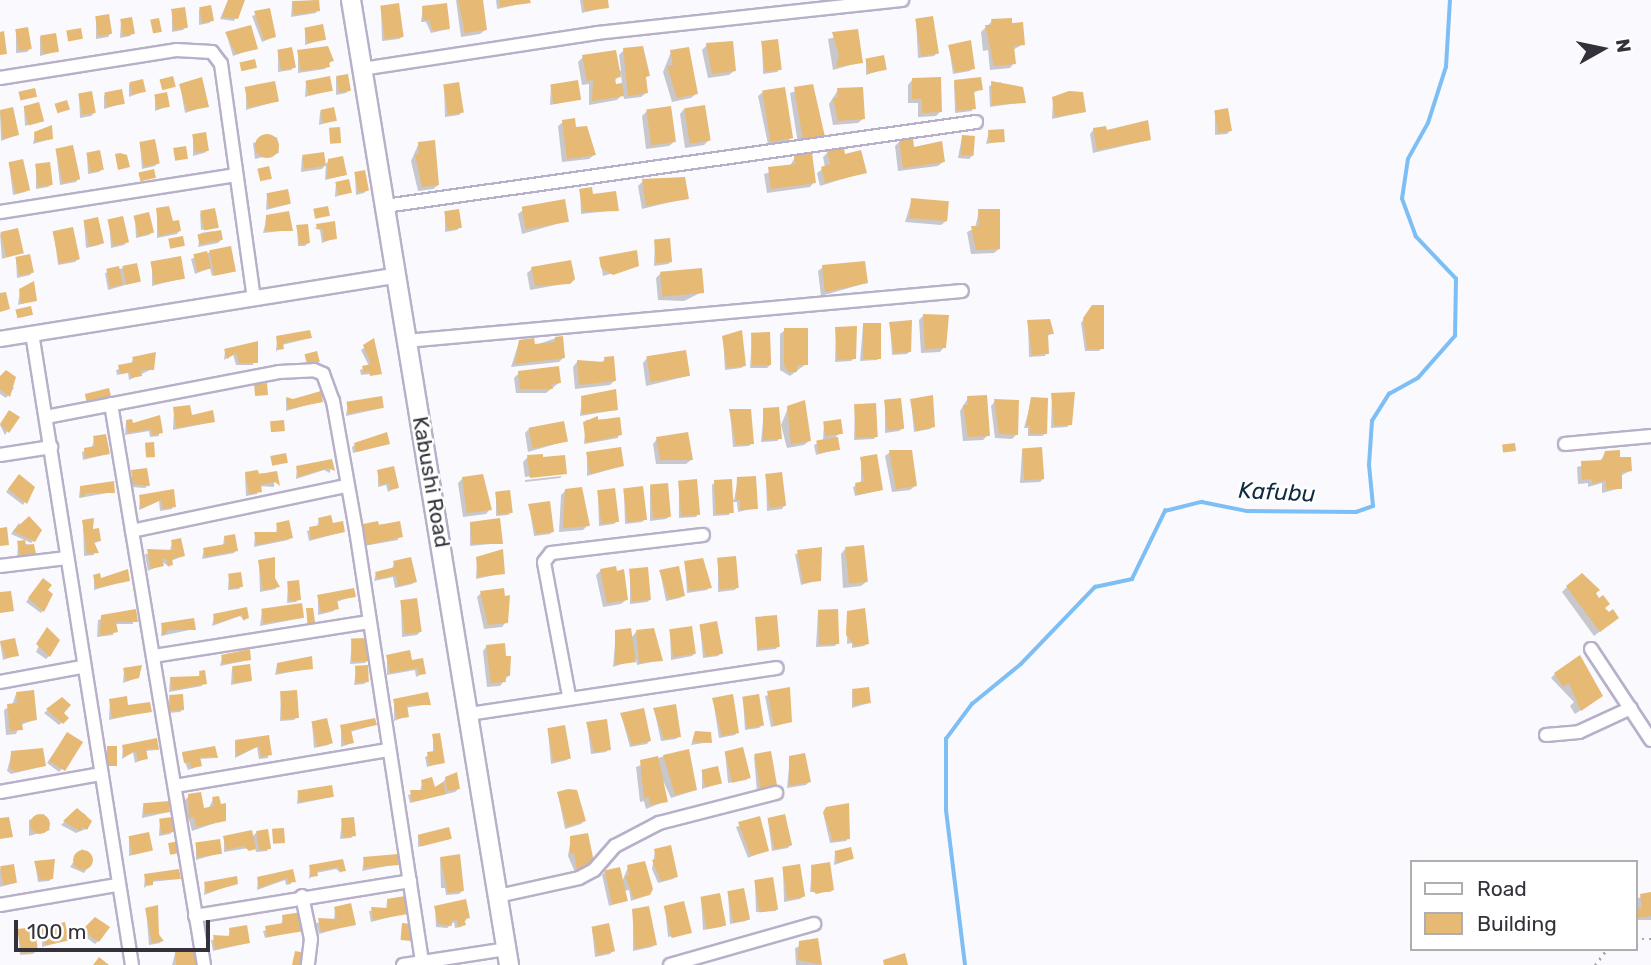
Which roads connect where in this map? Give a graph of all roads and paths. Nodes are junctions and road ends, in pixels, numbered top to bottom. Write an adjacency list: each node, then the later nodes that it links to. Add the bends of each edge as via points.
1 (351, 0): 3 (main road, Kabushi Road)
2 (902, 0): 3 (street, via 597,33)
3 (362, 69): 7 (main road, Kabushi Road)
4 (0, 78): 6 (street, via 176,50 212,52 221,64)
5 (976, 122): 7 (street)
6 (235, 175): 8 (street); 11 (street)
7 (385, 206): 9 (main road, Kabushi Road)
8 (0, 212)
9 (395, 276): 11 (street); 14 (main road, Kabushi Road)
10 (962, 291): 14 (street)
11 (254, 298): 12 (street)
12 (32, 334): 13 (street); 16 (street)
13 (0, 339)
14 (407, 341): 34 (main road, Kabushi Road)
15 (111, 404): 16 (street); 21 (street, via 279,372 314,370 323,374 333,401); 22 (street)
16 (46, 417): 19 (street)
17 (1651, 436): 18 (street)
18 (1565, 443)
19 (51, 447): 20 (street); 24 (street)
20 (0, 455)
21 (346, 486): 22 (street); 26 (street)
22 (132, 530): 28 (street)
23 (703, 535): 32 (street, via 551,553 544,562)
24 (67, 558): 25 (street); 29 (street)
25 (0, 566)
26 (369, 622): 28 (street); 37 (street)
27 (1591, 649): 33 (street)
28 (154, 656): 39 (street)
29 (82, 667): 31 (street); 38 (street)
30 (777, 668): 32 (street)
31 (0, 682)
32 (569, 696): 34 (street)
33 (1632, 708): 35 (street, via 1579,732); 36 (street)
34 (469, 713): 45 (main road, Kabushi Road)
35 (1546, 735)
36 (1651, 740)
37 (388, 750): 39 (street); 42 (street)
38 (101, 774): 40 (street); 43 (street)
39 (175, 786): 47 (street)
40 (0, 792)
41 (776, 793): 45 (street, via 659,823 615,846 579,878)
42 (410, 881): 44 (street); 50 (street)
43 (117, 885): 46 (street); 51 (street)
44 (302, 896): 47 (street); 53 (street, via 310,939)
45 (498, 896): 49 (main road, Kabushi Road)
46 (0, 905)
47 (195, 916): 52 (street)
48 (814, 924): 55 (street)
49 (507, 957): 50 (street)
50 (422, 962): 54 (street)
51 (132, 965)
52 (204, 965)
53 (309, 965)
54 (403, 965)
55 (670, 965)

